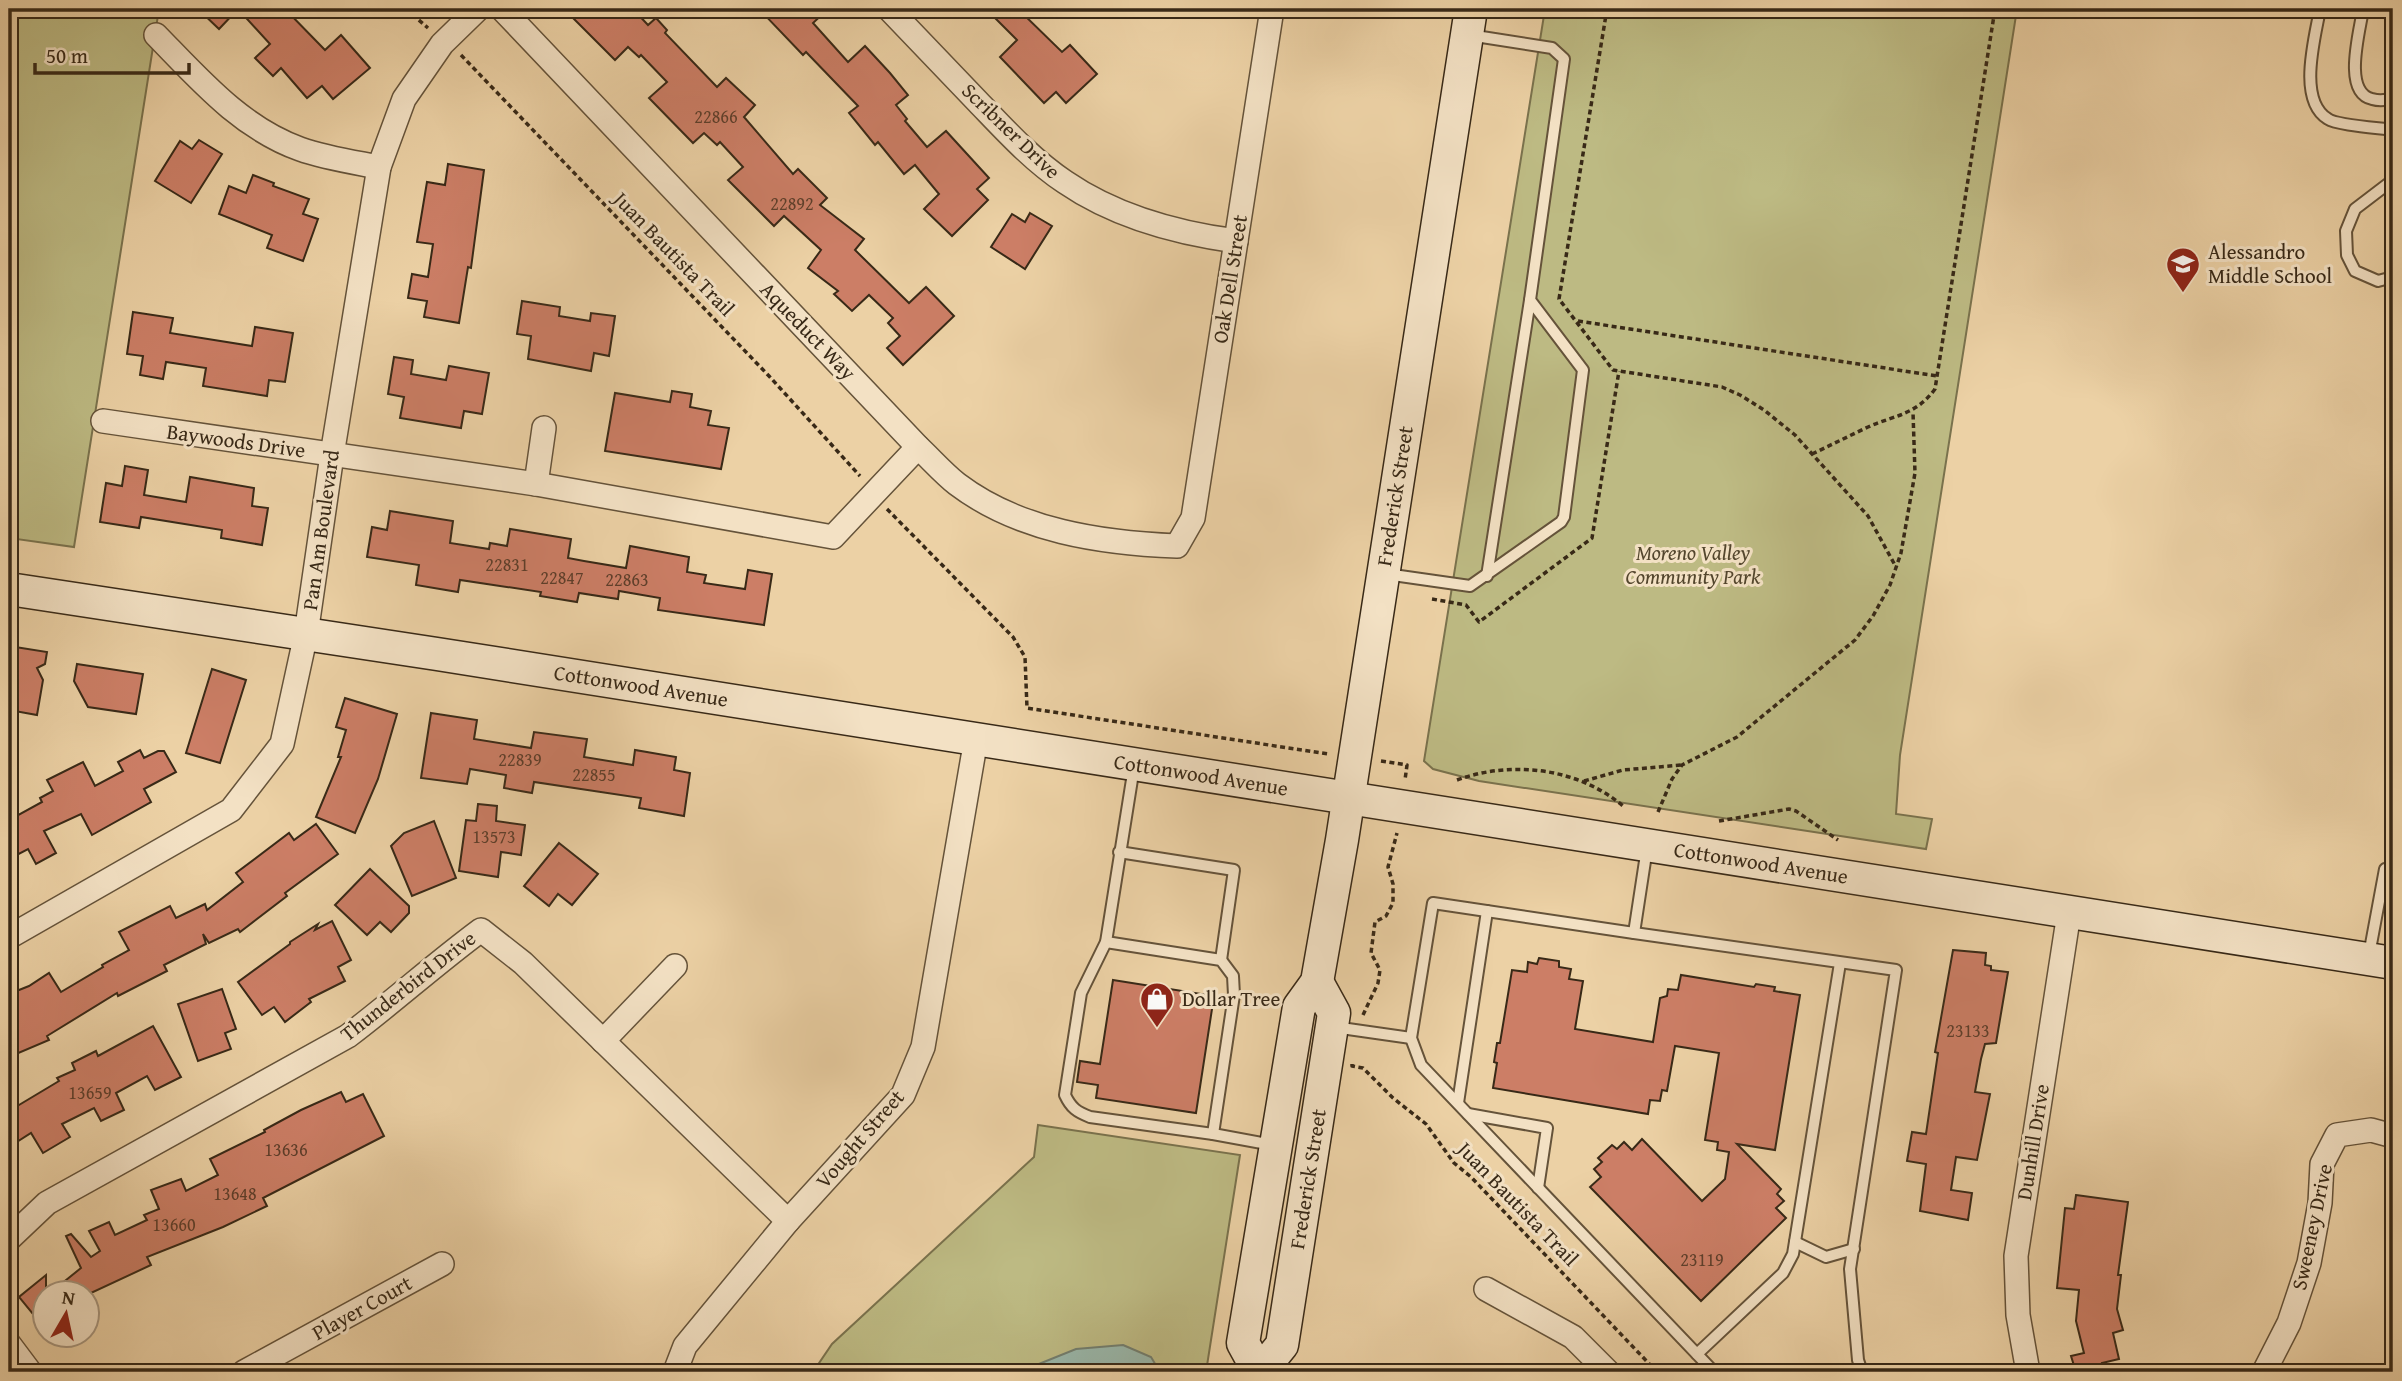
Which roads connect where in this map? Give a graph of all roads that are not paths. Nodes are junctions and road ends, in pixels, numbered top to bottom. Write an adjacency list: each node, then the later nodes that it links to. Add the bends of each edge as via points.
1 (478, 9): 11 (street, Pan Am Boulevard, via 442,44 404,99)
2 (502, 9): 18 (street, Aqueduct Way)
3 (889, 9): 13 (street, Scribner Drive, via 1022,148 1065,183 1157,226)
4 (1272, 9): 13 (street, Oak Dell Street)
5 (2320, 9): 10 (lane, via 2310,86 2315,107 2329,120)
6 (2363, 9): 9 (lane, via 2354,79 2360,93 2370,99)
7 (1469, 22): 15 (lane, via 1552,48 1564,60); 22 (street, Frederick Street)
8 (156, 36): 11 (street, via 229,108 258,128 299,149)
9 (2393, 97)
10 (2393, 130)
11 (379, 167): 19 (street, Pan Am Boulevard)
12 (2393, 180): 14 (lane, via 2355,209 2346,231 2347,255 2355,271 2378,281)
13 (1236, 242): 21 (street, Oak Dell Street, via 1193,518)
14 (2393, 277)
15 (1530, 300): 23 (lane); 23 (lane, via 1583,370 1564,517)
16 (103, 421): 19 (street, Baywoods Drive)
17 (544, 428): 20 (street)
18 (918, 447): 20 (street, Baywoods Drive, via 833,537); 21 (street, Aqueduct Way, via 957,484 1018,519 1130,544)
19 (332, 455): 20 (street, Baywoods Drive); 25 (street, Pan Am Boulevard)
20 (536, 484)
21 (1177, 546)
22 (1383, 573): 23 (lane, via 1470,586); 28 (street, Frederick Street)
23 (1487, 576)
24 (9, 589): 25 (street, Cottonwood Avenue)
25 (306, 634): 26 (street, Cottonwood Avenue); 35 (street, Pan Am Boulevard, via 282,744 230,810)
26 (976, 739): 27 (street, Cottonwood Avenue); 51 (street, Vought Street, via 923,1047 903,1095)
27 (1134, 764): 28 (street, Cottonwood Avenue); 30 (lane)
28 (1348, 799): 29 (street, Cottonwood Avenue); 41 (street, Frederick Street)
29 (1647, 845): 33 (street, Cottonwood Avenue); 34 (lane)
30 (1119, 852): 36 (lane); 37 (lane, via 1234,870)
31 (2393, 871): 38 (lane, via 2385,869)
32 (1488, 911): 34 (lane); 43 (lane, via 1433,903); 45 (lane)
33 (2069, 913): 38 (street, Cottonwood Avenue); 67 (street, Dunhill Drive, via 2016,1256 2018,1315)
34 (1634, 933): 39 (lane)
35 (9, 937)
36 (1106, 942): 37 (lane); 47 (lane, via 1080,993 1065,1095 1069,1105 1090,1117)
37 (1221, 960): 47 (lane, via 1233,976 1234,995)
38 (2381, 961)
39 (1840, 963): 53 (lane); 54 (lane, via 1896,970)
40 (675, 966): 44 (street)
41 (1317, 982): 42 (street, Frederick Street); 49 (street, Frederick Street, via 1299,1007)
42 (1345, 1028): 43 (lane); 56 (street, Frederick Street)
43 (1411, 1038): 45 (lane, via 1421,1065)
44 (603, 1041): 51 (street, Thunderbird Drive); 52 (street, Thunderbird Drive, via 523,963 481,930 348,1036 47,1203)
45 (1458, 1103): 46 (lane)
46 (1468, 1114): 50 (lane); 50 (lane, via 1547,1128)
47 (1213, 1134): 49 (lane)
48 (2393, 1136): 68 (street, Sweeney Drive, via 2371,1130 2337,1135 2322,1164 2309,1263 2289,1323)
49 (1276, 1146): 56 (street, via 1288,1158 1290,1177 1280,1254); 63 (street, Frederick Street, via 1243,1343)
50 (1538, 1188): 59 (lane)
51 (788, 1221): 62 (street, Vought Street, via 685,1346)
52 (9, 1239)
53 (1795, 1242): 54 (lane, via 1826,1257); 59 (lane, via 1783,1273)
54 (1854, 1249): 66 (lane, via 1850,1269)
55 (442, 1264): 61 (street, Player Court)
56 (1292, 1281): 63 (street, Frederick Street, via 1282,1345)
57 (1486, 1289): 64 (street, via 1573,1337)
58 (9, 1344): 60 (street)
59 (1697, 1354): 65 (lane)
60 (30, 1372)
61 (244, 1372)
62 (675, 1372)
63 (1259, 1372)
64 (1608, 1372)
65 (1714, 1372)
66 (1862, 1372)
67 (2028, 1372)
68 (2264, 1372)

